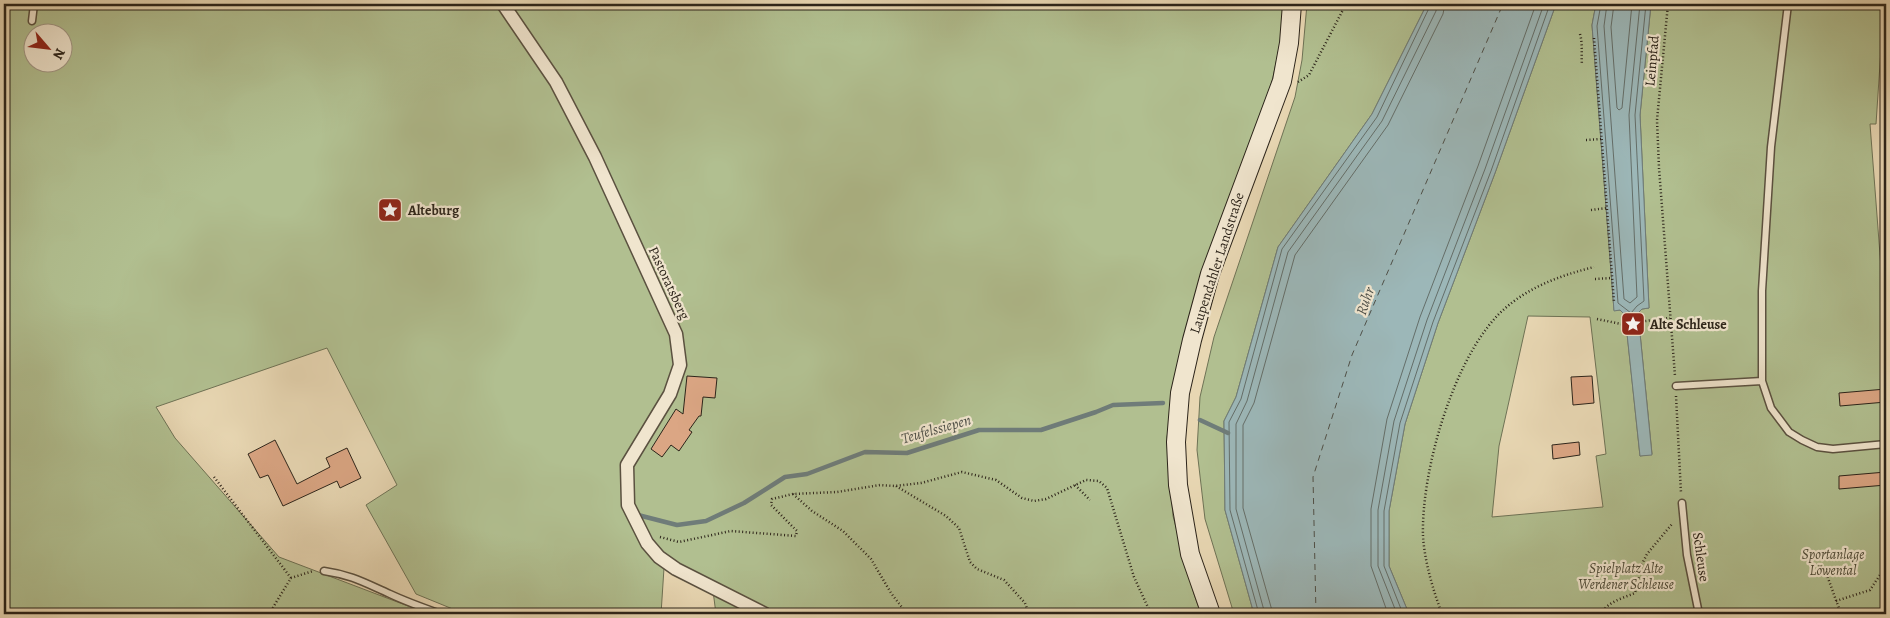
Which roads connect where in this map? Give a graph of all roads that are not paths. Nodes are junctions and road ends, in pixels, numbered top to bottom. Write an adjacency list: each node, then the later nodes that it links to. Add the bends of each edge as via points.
1 (34, 4): 5 (lane)
2 (503, 4): 12 (street, Pastoratsberg, via 556,82 595,157 676,334 680,365 670,394 627,464 628,505 646,543 660,557 676,569)
3 (1292, 4): 13 (main road, Laupendahler Landstraße, via 1282,80 1210,274 1180,393 1176,442 1178,485 1190,554)
4 (1788, 4): 6 (lane, via 1771,147 1762,291)
5 (32, 20)
6 (1762, 381): 7 (lane); 8 (lane, via 1771,408 1789,432 1802,440 1833,449)
7 (1676, 386)
8 (1886, 444)
9 (1682, 503): 14 (lane, Schleuse, via 1687,555)
10 (324, 571): 11 (lane, via 351,576)
11 (441, 614)
12 (765, 614)
13 (1211, 614)
14 (1699, 614)

